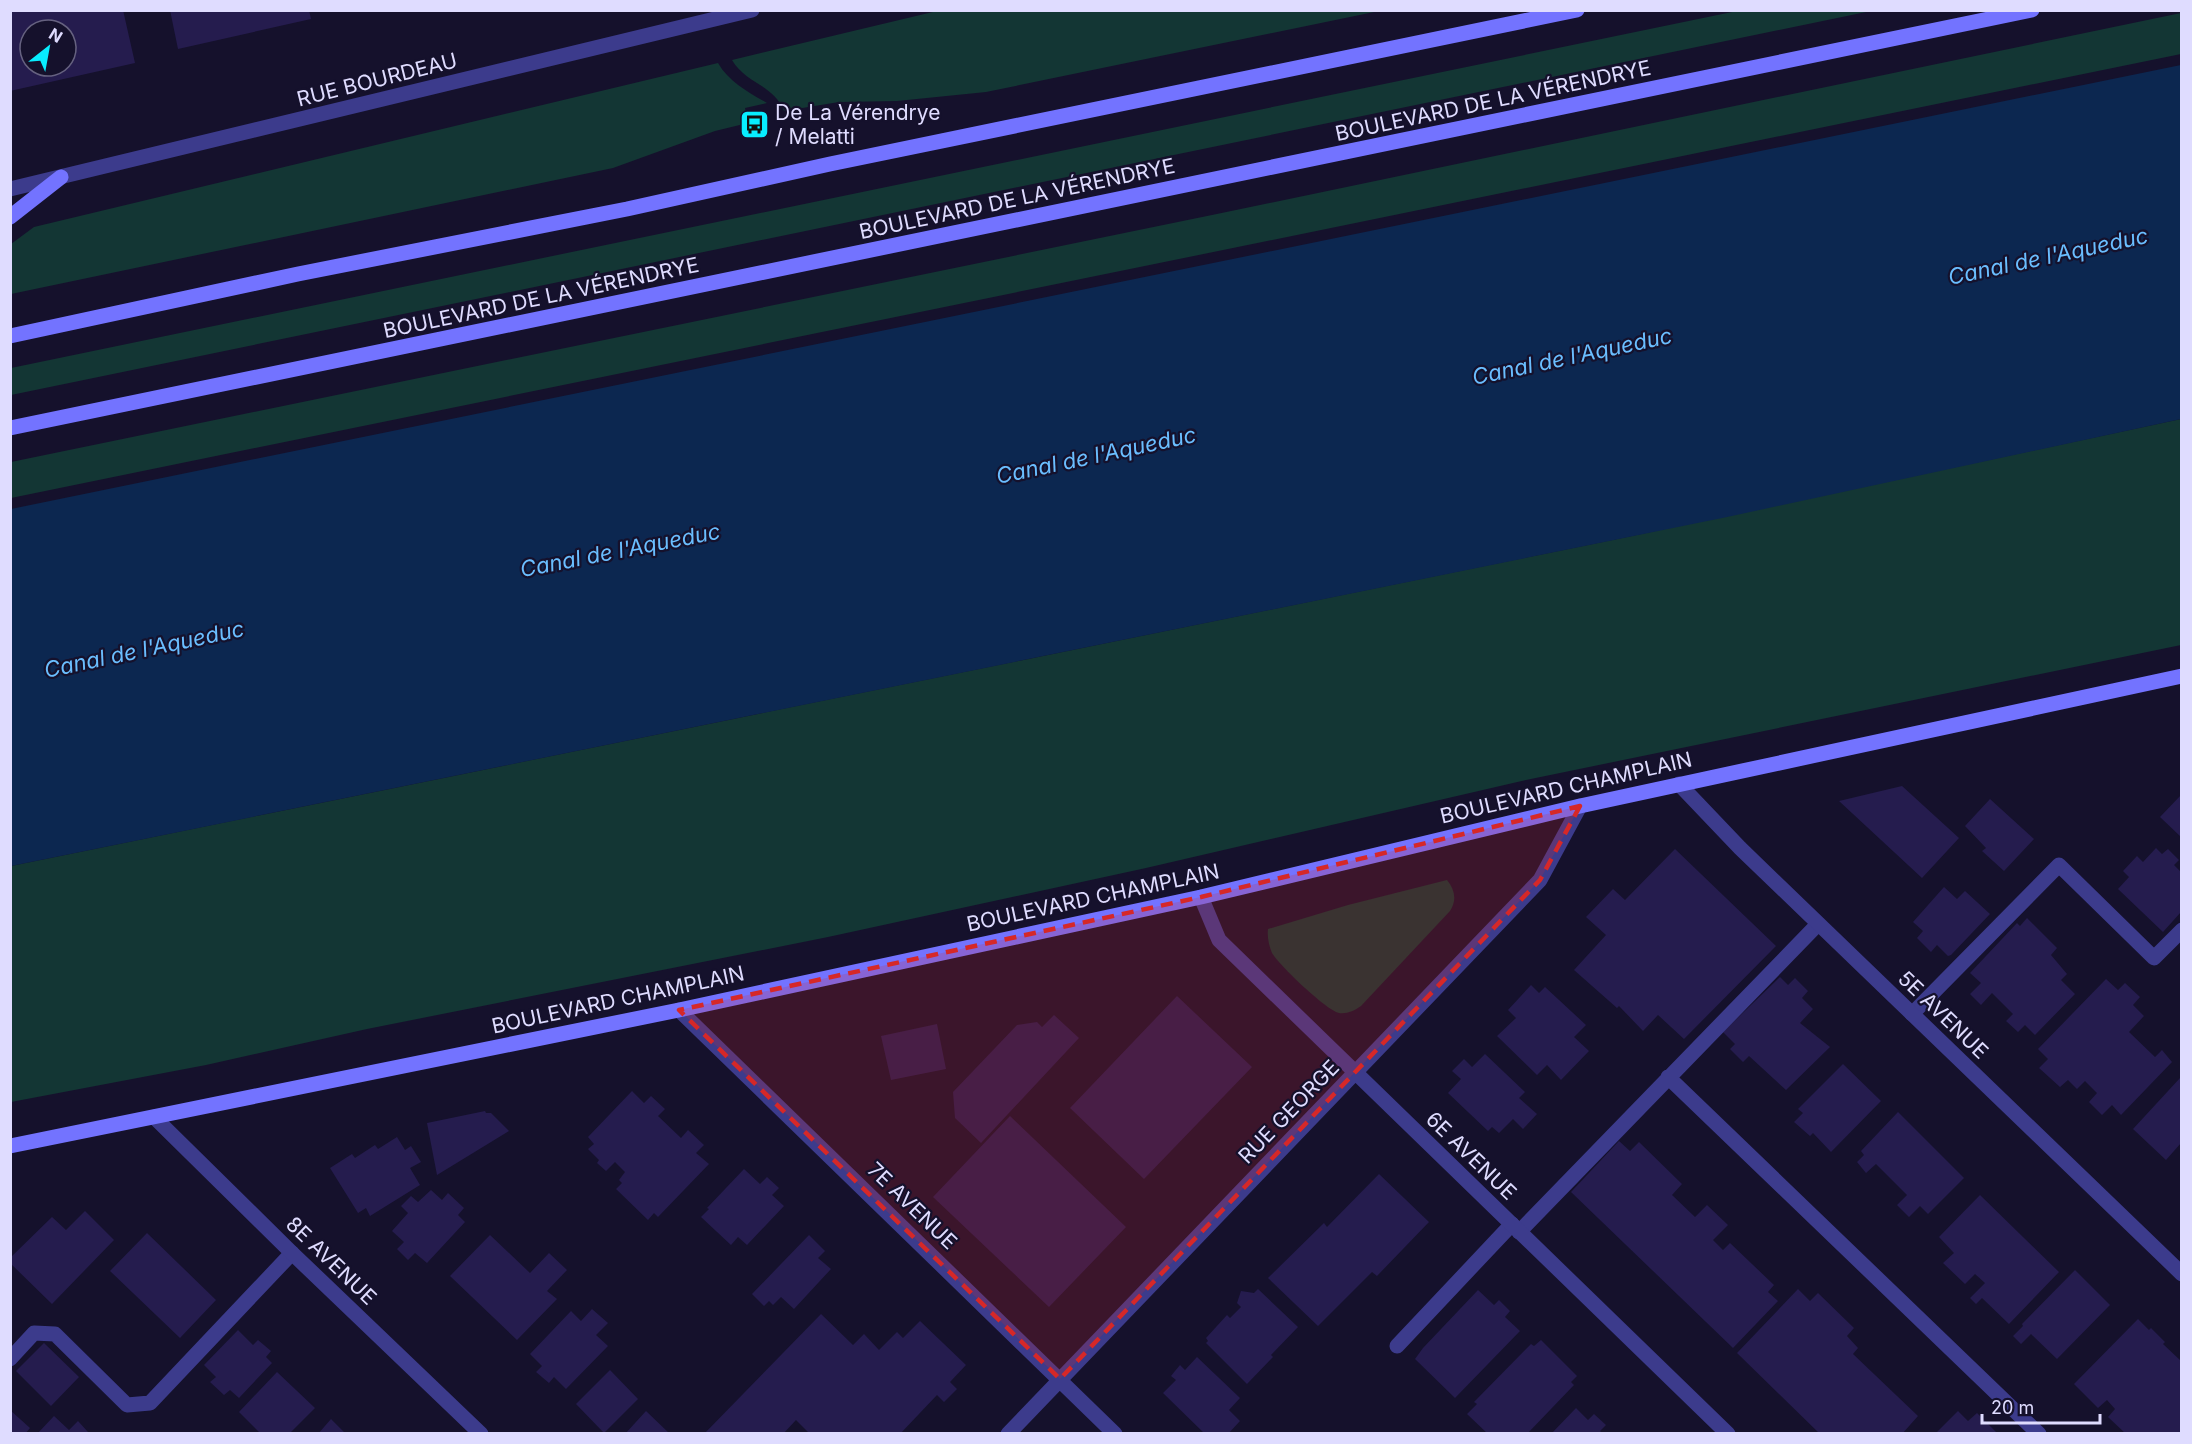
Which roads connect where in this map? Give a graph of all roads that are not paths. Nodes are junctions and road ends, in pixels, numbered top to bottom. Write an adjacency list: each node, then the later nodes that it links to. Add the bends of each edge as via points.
1 (1577, 10): 7 (main road)
2 (2032, 10): 8 (main road, BOULEVARD DE LA VÉRENDRYE)
3 (751, 11): 4 (street, RUE BOURDEAU)
4 (61, 177): 5 (street, RUE BOURDEAU); 6 (main road)
5 (10, 189)
6 (10, 217)
7 (10, 336)
8 (10, 429)
9 (2179, 679): 10 (main road, BOULEVARD CHAMPLAIN)
10 (1679, 783): 11 (main road, BOULEVARD CHAMPLAIN); 13 (street, 5E AVENUE)
11 (1580, 806): 12 (main road, BOULEVARD CHAMPLAIN); 17 (street, RUE GEORGE, via 1540,880)
12 (1201, 897): 15 (main road, BOULEVARD CHAMPLAIN); 17 (street, 6E AVENUE, via 1219,940)
13 (1818, 924): 16 (street, 5E AVENUE); 18 (street)
14 (2181, 930): 16 (street, via 2154,958 2059,865)
15 (679, 1010): 19 (main road, BOULEVARD CHAMPLAIN); 26 (street, 7E AVENUE)
16 (1912, 1014): 23 (street, 5E AVENUE)
17 (1355, 1073): 21 (street, 6E AVENUE); 26 (street, RUE GEORGE)
18 (1668, 1077): 21 (street); 31 (street)
19 (154, 1117): 20 (main road, BOULEVARD CHAMPLAIN); 22 (street, 8E AVENUE)
20 (10, 1146)
21 (1515, 1228): 24 (street); 30 (street, 6E AVENUE)
22 (292, 1253): 25 (street, via 150,1403 127,1405 55,1334 34,1333); 27 (street, 8E AVENUE)
23 (2181, 1274)
24 (1397, 1346)
25 (10, 1359)
26 (1060, 1379): 28 (street, RUE GEORGE); 29 (street, 7E AVENUE)
27 (481, 1434)
28 (1008, 1434)
29 (1115, 1434)
30 (1728, 1434)
31 (2039, 1434)

